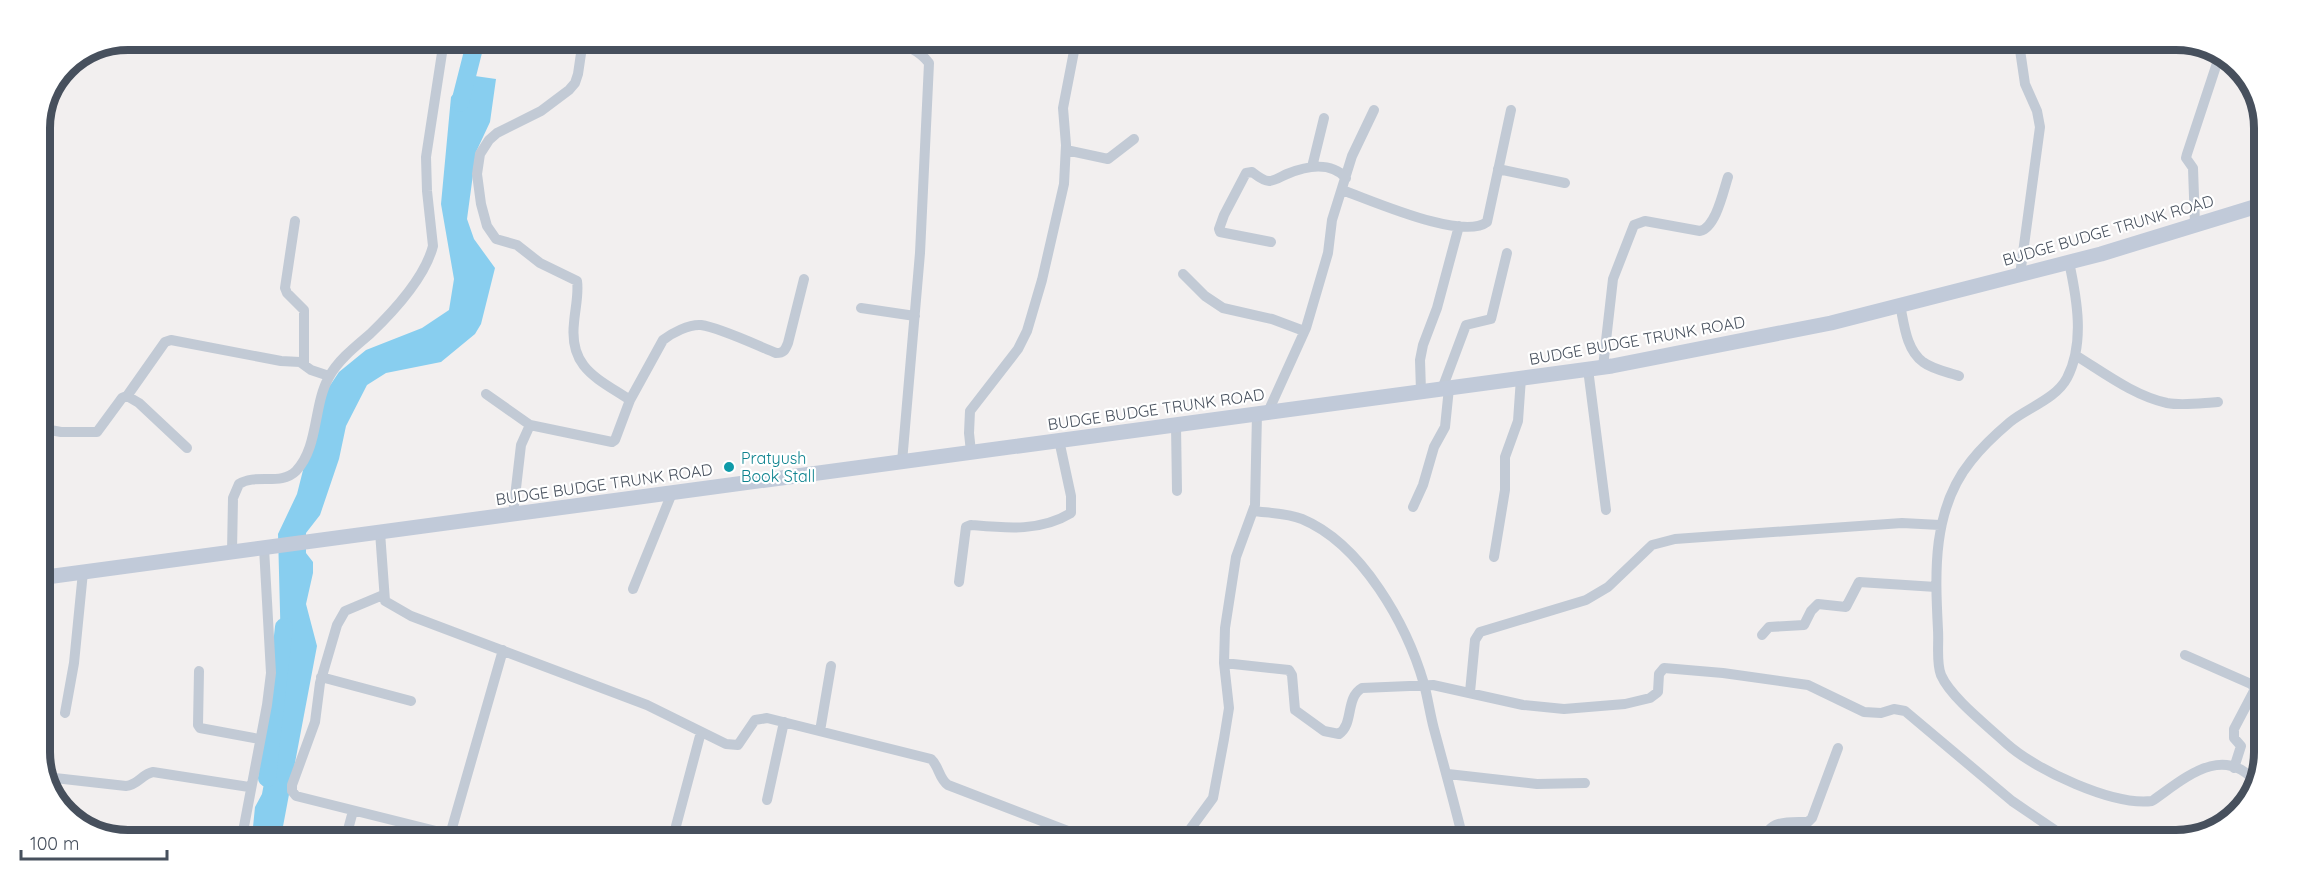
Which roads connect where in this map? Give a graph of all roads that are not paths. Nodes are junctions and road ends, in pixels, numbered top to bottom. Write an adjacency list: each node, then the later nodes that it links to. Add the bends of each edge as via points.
1 (442, 50): 35 (street, via 426,157 431,254 390,315)
2 (581, 50): 42 (street, via 578,74 569,90 541,111 497,133 484,147 477,174 481,204 487,226 496,239 517,245 540,263 577,281 573,332 577,356 593,376)
3 (927, 50): 30 (street, via 929,71)
4 (1074, 50): 11 (street, via 1063,108)
5 (2020, 50): 26 (street, via 2025,84 2040,127)
6 (2217, 62): 20 (street, via 2186,158 2193,168)
7 (1374, 110): 15 (street)
8 (1511, 110): 13 (street)
9 (1324, 118): 12 (street)
10 (1134, 139): 11 (street, via 1108,159)
11 (1066, 150): 50 (street, via 1060,209 1027,331 1009,363 970,411)
12 (1311, 167): 15 (street, via 1330,168); 22 (street, via 1271,180 1252,172 1244,176 1224,215 1220,232)
13 (1498, 169): 16 (street); 21 (street, via 1487,222)
14 (1728, 177): 34 (street, via 1705,230 1645,221 1634,225 1613,279)
15 (1346, 178): 17 (street)
16 (1565, 183)
17 (1342, 190): 21 (street, via 1431,222); 31 (street)
18 (2254, 207): 20 (main road, BUDGE BUDGE TRUNK ROAD)
19 (295, 221): 33 (street, via 285,288 304,310)
20 (2195, 225): 24 (main road, BUDGE BUDGE TRUNK ROAD)
21 (1459, 226): 39 (street, via 1423,345)
22 (1271, 242)
23 (1507, 253): 38 (street, via 1491,319 1466,325)
24 (2069, 262): 26 (main road, BUDGE BUDGE TRUNK ROAD); 32 (street, via 2078,318)
25 (1183, 274): 31 (street, via 1223,308 1272,319)
26 (2020, 275): 28 (main road, BUDGE BUDGE TRUNK ROAD)
27 (804, 279): 42 (street, via 785,350 776,353 701,326 687,327 663,340)
28 (1900, 305): 34 (main road, BUDGE BUDGE TRUNK ROAD, via 1831,323); 36 (street, via 1915,355 1925,364)
29 (861, 308): 30 (street)
30 (915, 316): 51 (street)
31 (1304, 332): 44 (street)
32 (2075, 355): 43 (street, via 2158,401); 58 (street, via 2061,387 2010,422 1972,460)
33 (304, 364): 35 (street); 41 (street, via 171,340 165,342)
34 (1596, 368): 37 (main road, BUDGE BUDGE TRUNK ROAD); 55 (street)
35 (329, 376): 61 (street, via 307,451 295,472 282,478 244,481 235,492)
36 (1959, 376)
37 (1521, 378): 38 (main road, BUDGE BUDGE TRUNK ROAD); 62 (street, via 1518,421 1505,457 1505,490)
38 (1446, 388): 39 (main road, BUDGE BUDGE TRUNK ROAD); 54 (street, via 1444,427)
39 (1420, 392): 44 (main road, BUDGE BUDGE TRUNK ROAD)
40 (486, 394): 46 (street)
41 (127, 396): 47 (street, via 97,432); 49 (street)
42 (630, 400): 46 (street, via 612,442)
43 (2218, 402)
44 (1263, 413): 45 (main road, BUDGE BUDGE TRUNK ROAD); 56 (street)
45 (1176, 424): 48 (main road, BUDGE BUDGE TRUNK ROAD); 52 (street)
46 (530, 425): 57 (street, via 521,445)
47 (50, 430)
48 (1059, 440): 50 (main road, BUDGE BUDGE TRUNK ROAD); 65 (street, via 1071,513 1027,528 966,527)
49 (187, 448)
50 (970, 452): 51 (main road, BUDGE BUDGE TRUNK ROAD)
51 (902, 462): 53 (main road, BUDGE BUDGE TRUNK ROAD)
52 (1177, 491)
53 (672, 493): 57 (main road, BUDGE BUDGE TRUNK ROAD); 67 (street)
54 (1413, 507)
55 (1606, 510)
56 (1253, 511): 72 (street, via 1236,557); 76 (street, via 1309,522 1355,559 1378,584 1412,650)
57 (513, 514): 59 (main road, BUDGE BUDGE TRUNK ROAD)
58 (1940, 525): 66 (street); 79 (street, via 1850,526 1658,542 1596,595 1480,632 1475,640)
59 (380, 532): 60 (main road, BUDGE BUDGE TRUNK ROAD); 68 (street)
60 (270, 547): 61 (main road, BUDGE BUDGE TRUNK ROAD); 85 (street, via 271,662)
61 (232, 552): 63 (main road, BUDGE BUDGE TRUNK ROAD)
62 (1494, 557)
63 (83, 572): 64 (main road, BUDGE BUDGE TRUNK ROAD); 81 (street)
64 (50, 576)
65 (959, 582)
66 (1936, 587): 69 (street, via 1859,582 1845,607 1818,604 1804,625 1769,627); 87 (street, via 1940,673 1945,683 2034,765 2075,784 2141,801 2152,801 2199,768)
67 (633, 589)
68 (383, 595): 70 (street, via 391,606 411,616); 75 (street, via 345,612 330,642)
69 (1762, 635)
70 (503, 650): 84 (street, via 647,705); 99 (street)
71 (2185, 655): 77 (street)
72 (1224, 663): 76 (street, via 1289,670 1295,710 1324,730 1340,734 1353,698 1362,688); 101 (street, via 1229,708 1216,788)
73 (831, 666): 83 (street)
74 (199, 671): 85 (street, via 200,728)
75 (321, 677): 80 (street); 94 (street, via 315,722 292,791 303,799)
76 (1424, 685): 79 (street); 88 (street)
77 (2254, 688)
78 (2254, 691): 87 (street, via 2234,729 2234,738 2241,746)
79 (1470, 692): 104 (street, via 1538,707 1625,704 1656,694 1661,671 1671,668 1813,686 1864,712 1905,711 2012,801)
80 (411, 701)
81 (65, 713)
82 (784, 722): 83 (street); 84 (street, via 755,720 738,745 726,744); 93 (street)
83 (820, 731): 100 (street, via 932,759 944,783)
84 (701, 732): 95 (street)
85 (259, 739): 92 (street)
86 (1838, 748): 103 (street, via 1812,818 1808,822 1775,824)
87 (2234, 768): 89 (street)
88 (1448, 774): 91 (street, via 1537,784); 102 (street)
89 (2250, 776)
90 (54, 778): 92 (street, via 126,786 153,772)
91 (1584, 783)
92 (249, 787): 96 (street)
93 (767, 800)
94 (353, 811): 97 (street); 98 (street)
95 (676, 826)
96 (243, 830)
97 (348, 830)
98 (432, 830)
99 (450, 830)
100 (1065, 830)
101 (1190, 830)
102 (1461, 830)
103 (1769, 830)
104 (2055, 830)

